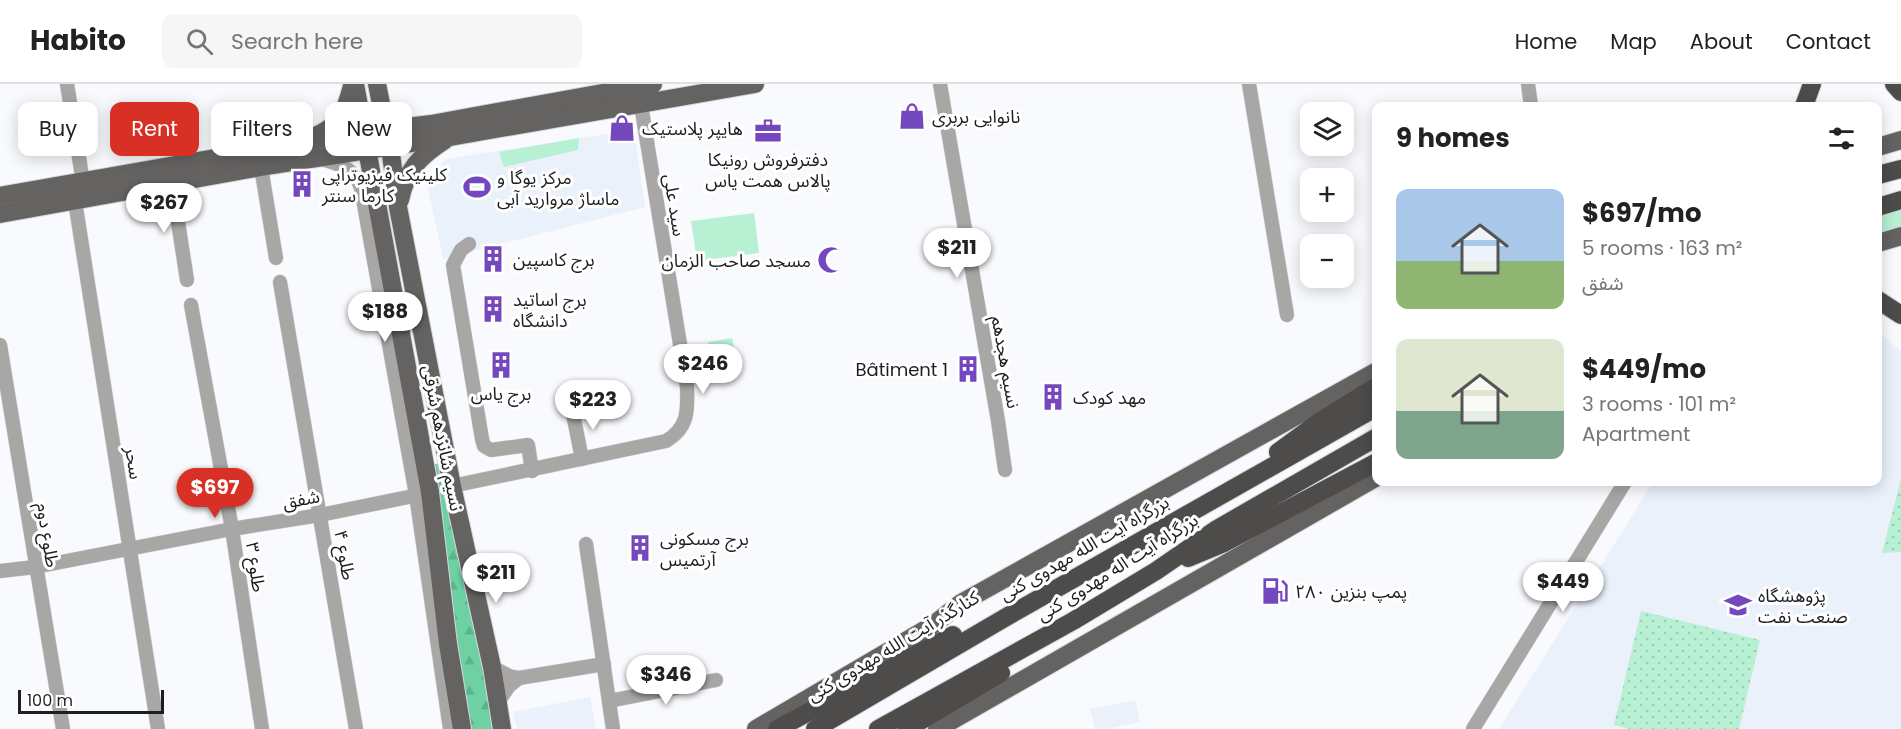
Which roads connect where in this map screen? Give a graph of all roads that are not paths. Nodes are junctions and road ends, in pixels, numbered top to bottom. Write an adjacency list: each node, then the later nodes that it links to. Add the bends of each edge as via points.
1 (67, 84): 32 (street)
2 (354, 84): 12 (main road, نسیم شانزدهم شرقی); 19 (main road, via 347,108 337,123)
3 (377, 84): 13 (main road, نسیم شانزدهم شرقی); 17 (main road, via 399,114)
4 (653, 84): 17 (main road)
5 (755, 84): 16 (main road)
6 (940, 84): 60 (street, نسیم هجدهم)
7 (1249, 84): 50 (street)
8 (1528, 84): 14 (street)
9 (1812, 84): 15 (highway)
10 (1894, 84): 11 (highway)
11 (1901, 92)
12 (358, 102)
13 (381, 102)
14 (1530, 102)
15 (1805, 102)
16 (641, 105): 20 (main road); 58 (street, سید علی, via 688,407 682,428 666,441)
17 (431, 124): 18 (main road)
18 (412, 126)
19 (313, 137)
20 (449, 137): 22 (main road); 38 (main road, via 424,153 415,165 407,176)
21 (1901, 140): 23 (main road)
22 (412, 143)
23 (1882, 146)
24 (229, 156): 32 (main road)
25 (325, 156): 28 (main road)
26 (369, 156): 41 (main road, نسیم شانزدهم شرقی)
27 (391, 156): 38 (main road, نسیم شانزدهم شرقی)
28 (319, 158): 29 (main road); 65 (street, via 345,167 361,188)
29 (261, 167): 33 (main road); 45 (street)
30 (1901, 169): 31 (highway)
31 (1882, 174)
32 (83, 182): 34 (main road)
33 (172, 183): 36 (main road); 46 (street)
34 (0, 196)
35 (1901, 200): 37 (highway)
36 (75, 201): 39 (main road); 70 (street, سحر)
37 (1882, 206)
38 (398, 207): 40 (main road, نسیم شانزدهم شرقی)
39 (0, 214)
40 (403, 232): 41 (main road, via 392,226); 63 (main road, نسیم شانزدهم شرقی)
41 (383, 236): 65 (main road, نسیم شانزدهم شرقی)
42 (1901, 236): 43 (main road)
43 (1882, 242)
44 (468, 244): 61 (street, via 453,265 482,439 491,450 528,445)
45 (276, 258)
46 (187, 280)
47 (280, 282): 67 (street, طلوع ۴)
48 (1882, 303): 51 (highway)
49 (191, 305): 68 (street, طلوع ۳)
50 (1287, 315)
51 (1901, 315)
52 (0, 345): 71 (street, طلوع دوم)
53 (1372, 374): 90 (main road, کنارگذر آیت الله مهدوی کنی, via 962,603 933,625)
54 (1372, 389): 66 (highway, via 1319,422)
55 (572, 409): 58 (street)
56 (1372, 410): 66 (highway, بزرگراه آیت الله مهدوی کنی)
57 (1372, 440): 73 (highway, بزرگراه آیت اله مهدوی کنی, via 1217,529)
58 (582, 459): 61 (street, سید علی)
59 (1372, 465): 73 (highway, via 1222,544)
60 (1005, 470)
61 (532, 471): 63 (street, سید علی)
62 (1372, 480): 95 (main road)
63 (452, 486): 77 (main road, نسیم شانزدهم شرقی)
64 (1623, 486): 96 (street)
65 (423, 494): 67 (street, شفق); 86 (street); 87 (main road, نسیم شانزدهم شرقی)
66 (1217, 496): 74 (highway, بزرگراه آیت الله مهدوی کنی)
67 (320, 515): 68 (street, شفق); 85 (street, طلوع ۴)
68 (232, 529): 70 (street, شفق); 84 (street, طلوع ۳)
69 (586, 544): 76 (street)
70 (129, 549): 71 (street, شفق); 83 (street, سحر)
71 (35, 567): 72 (street, شفق); 82 (street, طلوع دوم)
72 (0, 571)
73 (1156, 571): 75 (highway, بزرگراه آیت اله مهدوی کنی)
74 (1008, 616): 91 (highway, via 954,634); 92 (highway, بزرگراه آیت الله مهدوی کنی)
75 (1073, 621): 93 (highway, بزرگراه آیت اله مهدوی کنی); 94 (highway, via 1054,639 987,683)
76 (604, 664): 78 (street); 80 (street)
77 (492, 667): 78 (street); 81 (main road, نسیم شانزدهم شرقی)
78 (519, 678): 81 (street)
79 (716, 680): 80 (street)
80 (609, 701): 89 (street)
81 (498, 702): 88 (main road, نسیم شانزدهم شرقی)
82 (63, 729)
83 (158, 729)
84 (262, 729)
85 (356, 729)
86 (450, 729)
87 (462, 729)
88 (502, 729)
89 (613, 729)
90 (756, 729)
91 (777, 729)
92 (814, 729)
93 (878, 729)
94 (907, 729)
95 (937, 729)
96 (1473, 729)

